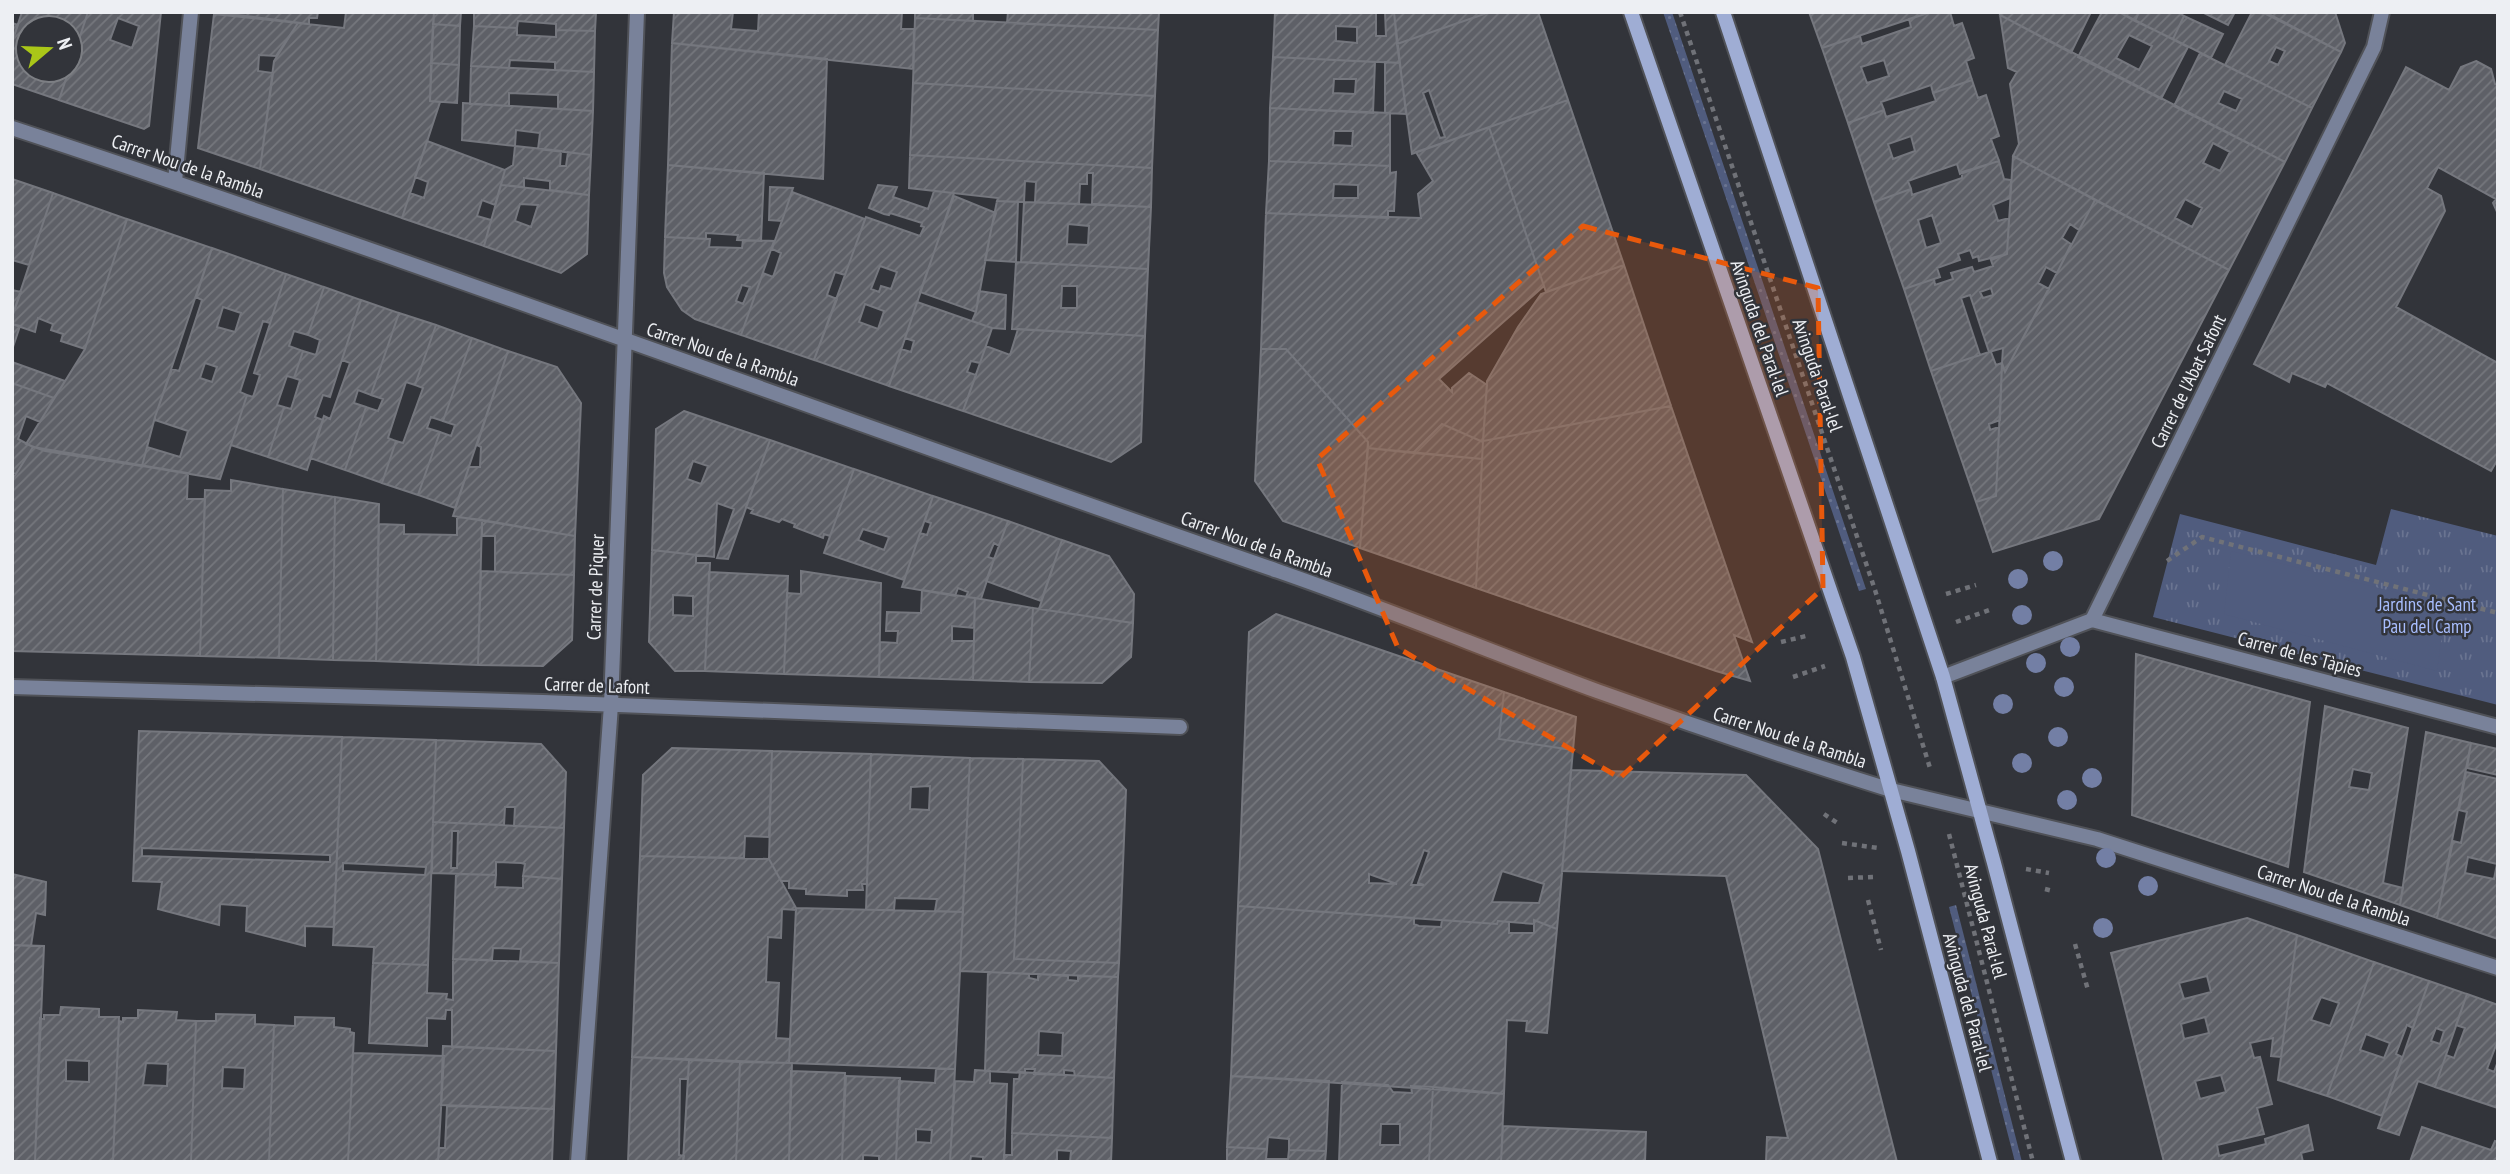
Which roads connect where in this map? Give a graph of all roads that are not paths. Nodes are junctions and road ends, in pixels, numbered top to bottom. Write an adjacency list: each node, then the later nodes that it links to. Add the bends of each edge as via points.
1 (191, 12): 7 (street)
2 (637, 12): 8 (street, Carrer de Piquer)
3 (1631, 12): 15 (main road, Avinguda del Paral·lel, via 1853,657)
4 (1723, 12): 10 (main road)
5 (2382, 12): 9 (street, Carrer de l'Abat Safont, via 2374,47)
6 (12, 128): 7 (street, Carrer Nou de la Rambla)
7 (175, 181): 8 (street, Carrer Nou de la Rambla)
8 (624, 340): 12 (street, Carrer de Piquer); 15 (street, Carrer Nou de la Rambla, via 1279,572 1777,755)
9 (2092, 620): 10 (street); 14 (street, Carrer de les Tàpies)
10 (1942, 677): 16 (main road)
11 (12, 687): 12 (street, Carrer de Lafont)
12 (611, 705): 13 (street, Carrer de Lafont); 18 (street, Carrer de Piquer)
13 (1180, 727)
14 (2498, 727)
15 (1891, 790): 16 (street, Carrer Nou de la Rambla); 19 (main road, Avinguda del Paral·lel)
16 (1981, 812): 17 (street, Carrer Nou de la Rambla, via 2097,839); 20 (main road)
17 (2498, 968)
18 (578, 1162)
19 (1990, 1162)
20 (2073, 1162)

